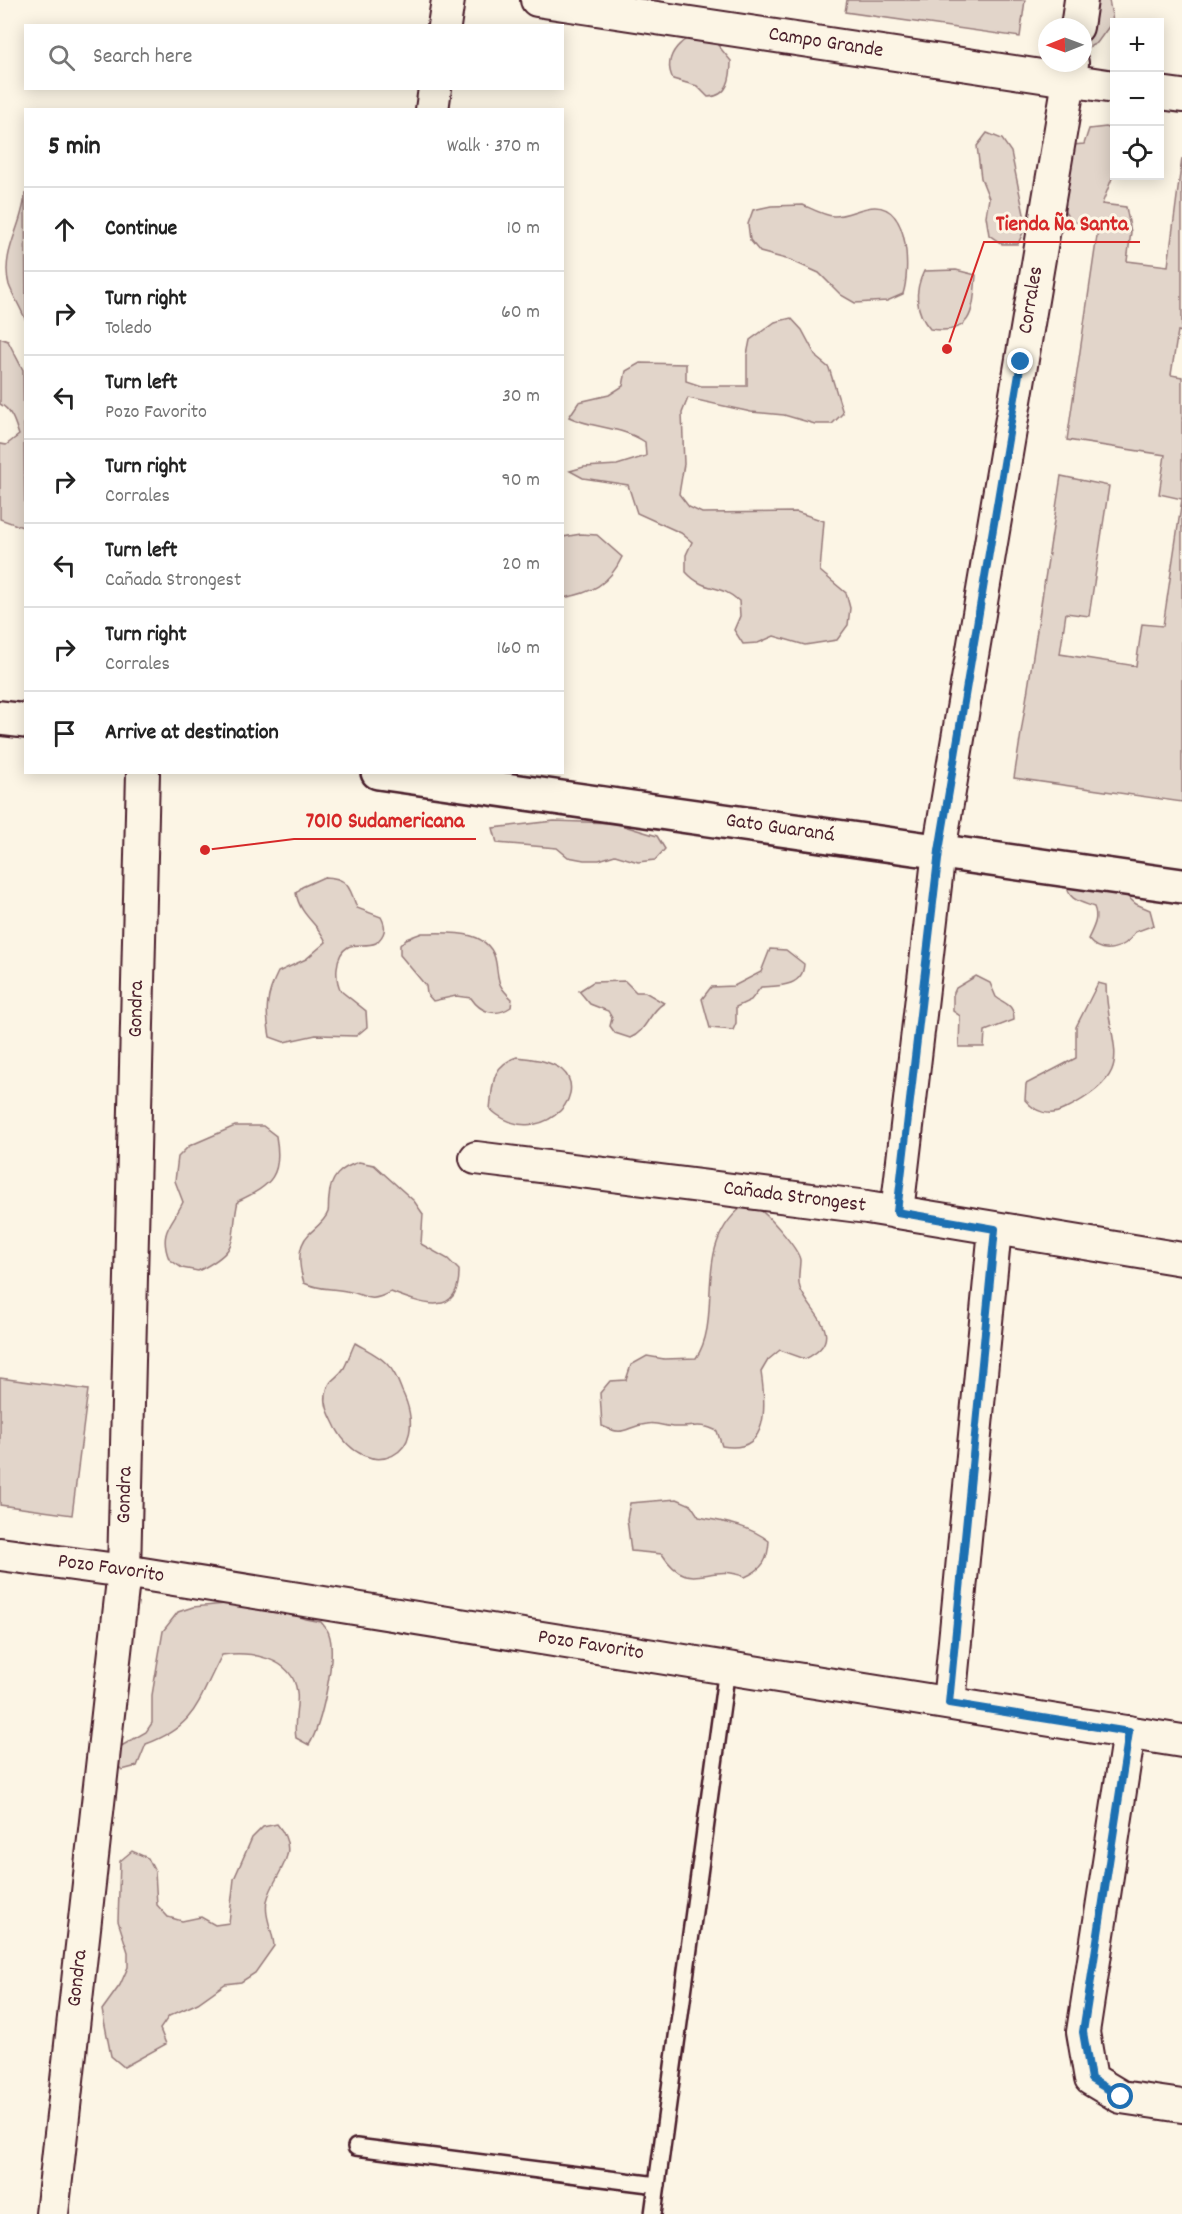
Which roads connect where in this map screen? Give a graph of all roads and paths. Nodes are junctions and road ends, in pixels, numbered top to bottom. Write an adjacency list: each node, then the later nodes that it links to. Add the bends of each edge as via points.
1 (448, 0): 5 (street)
2 (537, 0): 6 (street, Campo Grande)
3 (1081, 0): 4 (street)
4 (1078, 18)
5 (444, 24)
6 (1038, 68)
7 (1071, 72): 8 (street, Campo Grande); 17 (street, Corrales)
8 (1110, 86)
9 (435, 90): 12 (street)
10 (1164, 94): 11 (street)
11 (1182, 96)
12 (432, 108)
13 (0, 718): 14 (street)
14 (24, 721)
15 (143, 774): 24 (street, Gondra)
16 (392, 774): 17 (street, Gato Guaraná)
17 (939, 851): 18 (street, Gato Guaraná); 20 (street, Corrales)
18 (1182, 886)
19 (476, 1158): 20 (street, Cañada Strongest)
20 (897, 1212): 21 (street, Cañada Strongest)
21 (995, 1229): 22 (street, Cañada Strongest); 26 (street)
22 (1182, 1259)
23 (0, 1554): 24 (street, Pozo Favorito)
24 (124, 1571): 25 (street, Pozo Favorito); 32 (street, Gondra)
25 (727, 1668): 26 (street, Pozo Favorito); 31 (lane)
26 (949, 1703): 27 (street, Pozo Favorito)
27 (1129, 1732): 28 (street, Pozo Favorito); 29 (street, via 1083,2032 1091,2079 1121,2097)
28 (1182, 1741)
29 (1182, 2106)
30 (356, 2147): 31 (lane)
31 (657, 2185): 33 (lane)
32 (52, 2214)
33 (653, 2214)

